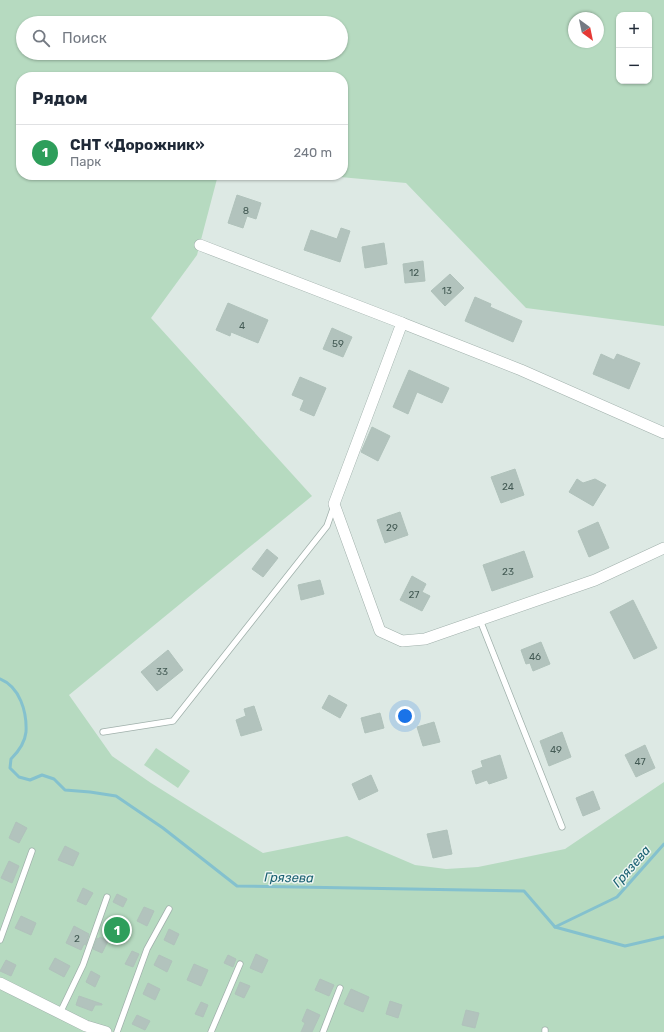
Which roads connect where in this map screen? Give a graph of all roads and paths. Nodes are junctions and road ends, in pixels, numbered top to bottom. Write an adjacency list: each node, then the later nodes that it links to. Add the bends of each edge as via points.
1 (200, 245): 2 (street)
2 (402, 323): 3 (street, via 521,370); 4 (street)
3 (664, 433)
4 (334, 504): 6 (street, via 380,631 402,641 425,639); 7 (lane, via 327,526 173,721)
5 (664, 548): 6 (street, via 595,580)
6 (480, 620): 8 (lane)
7 (103, 732)
8 (562, 827)
9 (32, 850): 12 (lane)
10 (107, 897): 16 (lane, via 83,965)
11 (169, 909): 18 (lane, via 147,949)
12 (0, 940)
13 (240, 964): 19 (lane)
14 (0, 983): 16 (street)
15 (340, 988): 20 (lane)
16 (60, 1013): 17 (street, via 86,1026)
17 (106, 1032)
18 (117, 1032)
19 (211, 1032)
20 (323, 1032)

